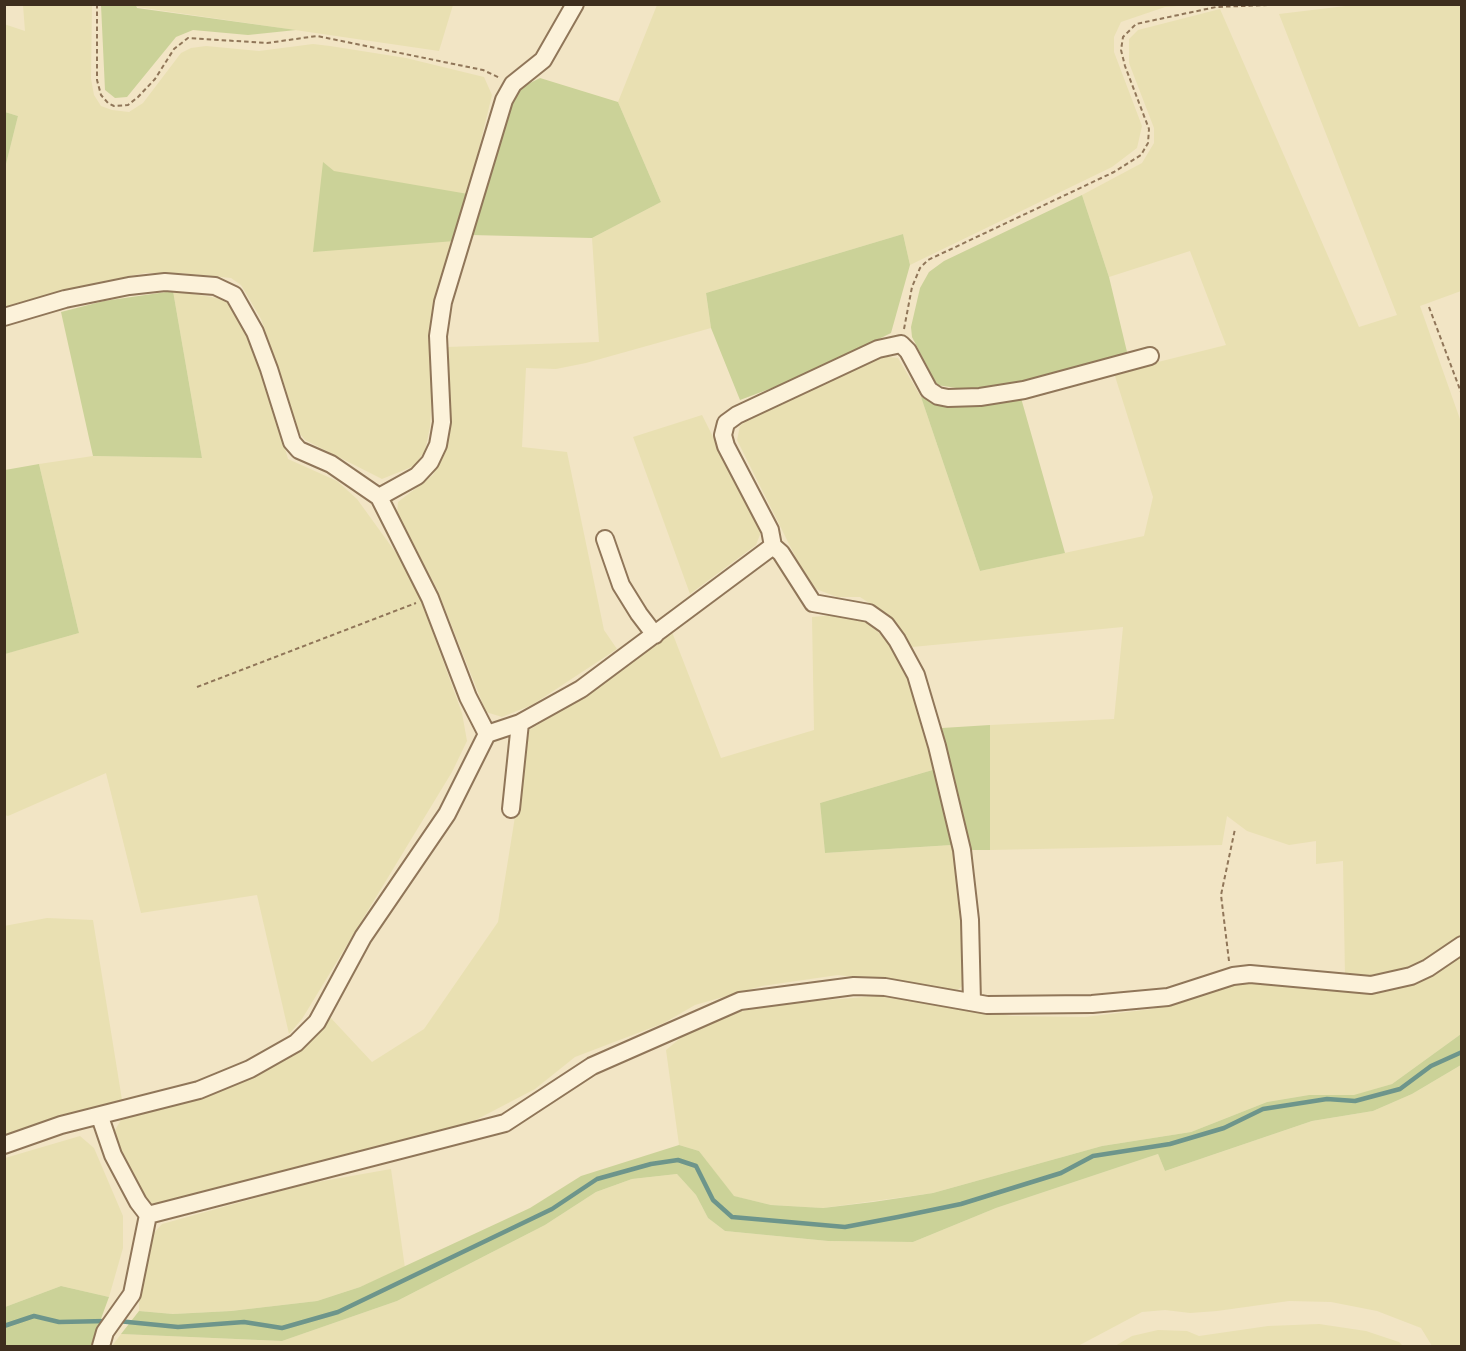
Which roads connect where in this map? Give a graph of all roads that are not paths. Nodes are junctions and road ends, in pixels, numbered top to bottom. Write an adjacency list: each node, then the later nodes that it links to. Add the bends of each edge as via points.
1 (575, 4): 4 (street, via 543,60 513,84 504,100 443,302 438,336 442,422 438,446 417,476)
2 (4, 317): 4 (street, via 129,286 165,282 225,288 242,304 255,332 292,442 299,450 331,464)
3 (1150, 356): 6 (street, via 1024,390 948,398 929,390 901,344 878,349 737,415 726,423 726,446 770,530)
4 (380, 497): 9 (street, via 430,598 468,697)
5 (605, 539): 7 (street, via 625,592)
6 (773, 546): 7 (street); 12 (street, via 813,603 869,613 886,625 908,656 937,746 965,866)
7 (655, 635): 8 (street, via 581,689)
8 (520, 723): 9 (street); 10 (street)
9 (487, 734): 13 (street, via 447,814 363,937 308,1033 227,1079)
10 (511, 809)
11 (1461, 945): 12 (street, via 1411,976 1371,985 1267,974 1233,976 1147,1000 1006,1006)
12 (972, 1002): 15 (street, via 885,987 854,986 740,1001 592,1066 505,1123)
13 (100, 1117): 14 (street, via 61,1125); 15 (street, via 113,1155)
14 (4, 1145)
15 (148, 1215): 16 (street, via 132,1293 105,1332)
16 (101, 1347)

